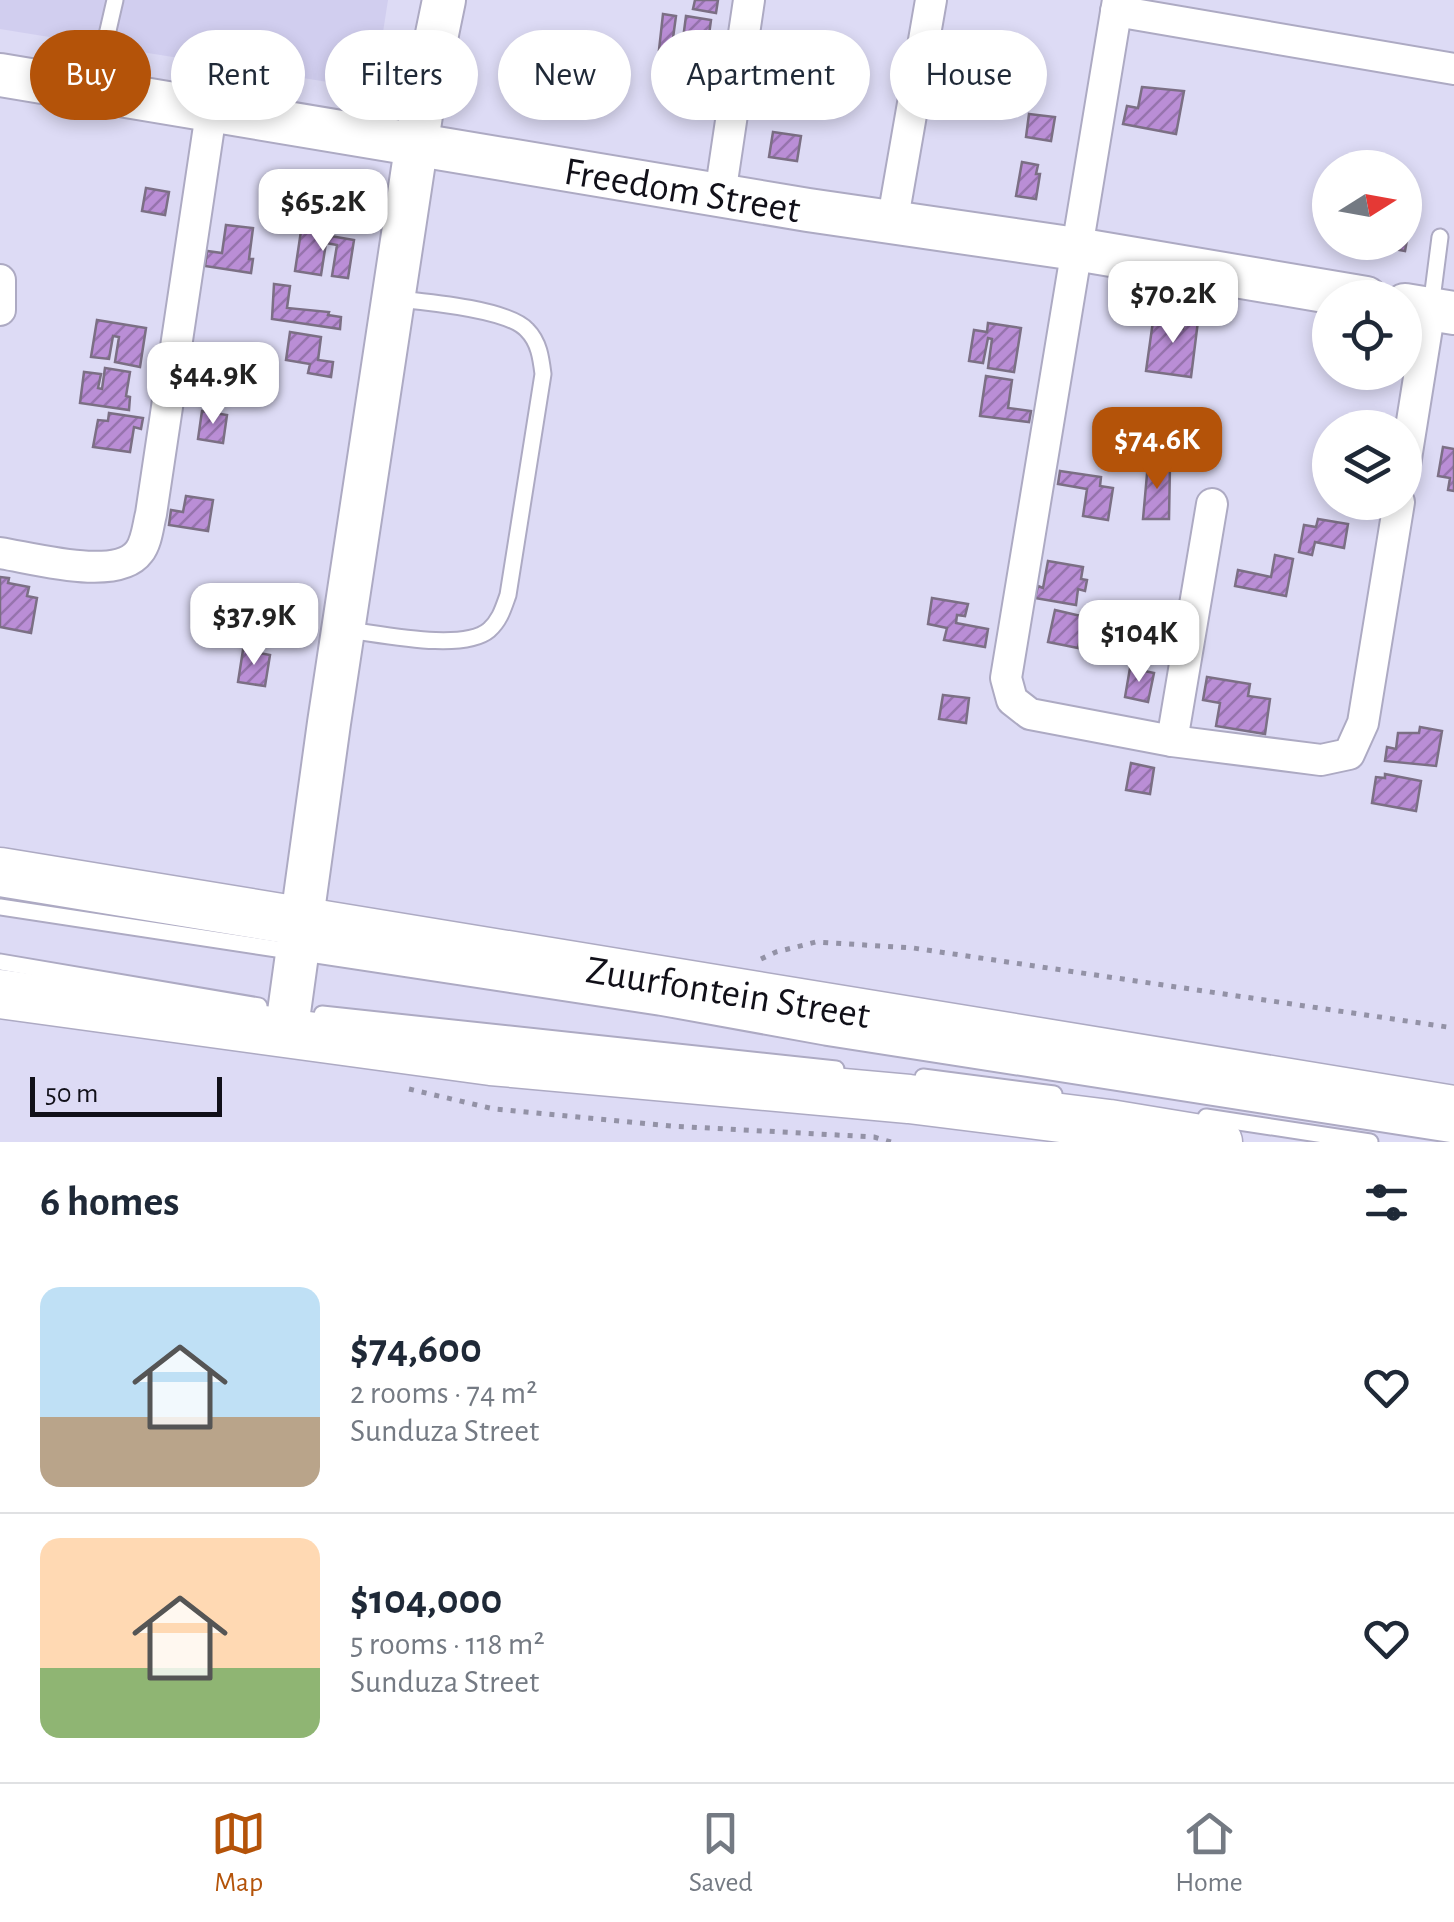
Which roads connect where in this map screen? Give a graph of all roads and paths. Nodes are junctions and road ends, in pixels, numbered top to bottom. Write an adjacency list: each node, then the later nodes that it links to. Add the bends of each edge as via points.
1 (114, 0): 6 (lane)
2 (444, 0): 12 (street)
3 (750, 0): 13 (street)
4 (931, 0): 14 (street)
5 (1117, 6): 7 (street); 16 (street)
6 (107, 30)
7 (1454, 69)
8 (0, 76): 9 (street, Freedom Street)
9 (30, 81)
10 (210, 120): 25 (street, via 139,552 103,568)
11 (256, 120): 12 (street, Freedom Street)
12 (418, 145): 13 (street, Freedom Street); 19 (street)
13 (720, 195): 14 (street, Freedom Street)
14 (892, 224): 16 (street, Freedom Street)
15 (1440, 237): 20 (lane)
16 (1076, 250): 18 (street, Freedom Street); 27 (street, via 1006,678 1012,700 1030,714)
17 (0, 280): 21 (street)
18 (1312, 289)
19 (394, 299): 26 (street); 26 (lane, via 517,321 540,351 543,374 500,618 468,641)
20 (1430, 309): 22 (street)
21 (0, 310)
22 (1414, 410)
23 (1212, 504): 27 (street)
24 (1396, 520): 27 (street, via 1363,723 1349,754 1321,760)
25 (0, 554)
26 (343, 629): 30 (street)
27 (1172, 741)
28 (0, 872): 30 (main road, Zuurfontein Street)
29 (0, 908): 30 (lane)
30 (301, 938): 32 (main road, Zuurfontein Street); 34 (street); 42 (lane, via 825,1037)
31 (0, 962): 34 (lane)
32 (726, 993): 35 (path, via 749,966 776,952 816,942 866,943); 40 (main road, Zuurfontein Street)
33 (0, 994): 34 (main road, Zuurfontein Street)
34 (288, 1022): 36 (lane); 44 (main road, Zuurfontein Street, via 490,1061 909,1099)
35 (1454, 1028)
36 (858, 1071)
37 (915, 1076): 39 (lane)
38 (403, 1088): 43 (path, via 494,1110)
39 (1067, 1096)
40 (1454, 1110)
41 (1180, 1113): 45 (lane)
42 (1454, 1135)
43 (891, 1142)
44 (1218, 1142)
45 (1370, 1142)

